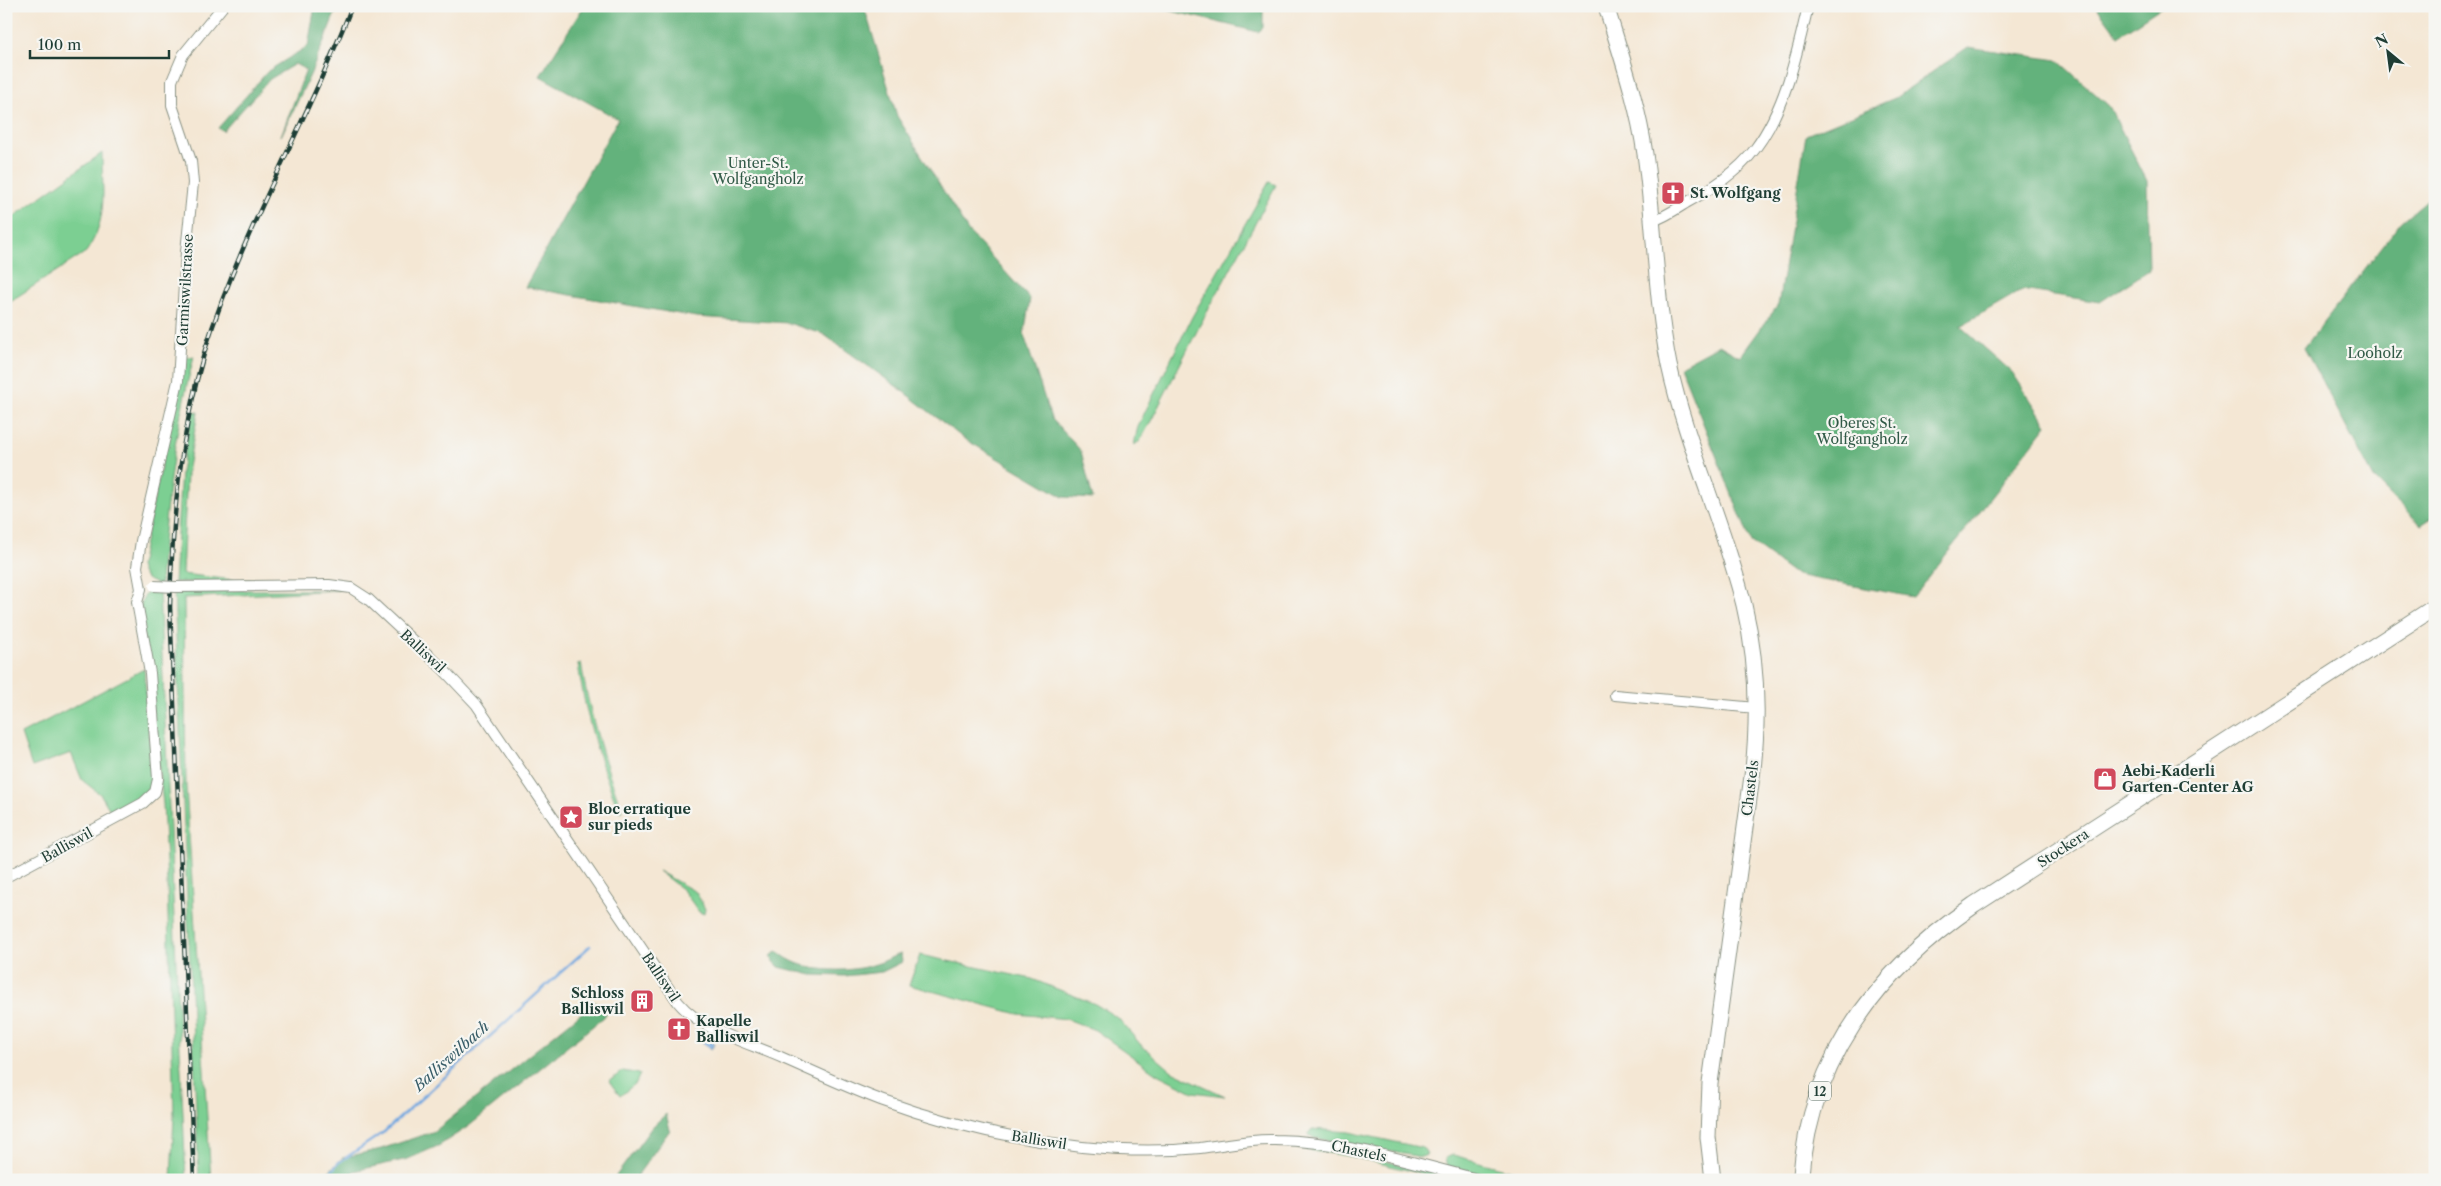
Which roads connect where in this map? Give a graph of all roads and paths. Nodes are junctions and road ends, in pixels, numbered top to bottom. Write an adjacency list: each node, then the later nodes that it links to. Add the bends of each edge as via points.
1 (223, 6): 7 (street, Garmiswilstrasse, via 183,55 171,90 174,113 191,161 194,183 186,252 180,366 141,541 137,567)
2 (1606, 6): 6 (main road, via 1632,92 1645,154)
3 (1808, 6): 5 (street, via 1774,118)
4 (1770, 140): 5 (street)
5 (1756, 149): 6 (street, via 1701,195 1663,218)
6 (1652, 221): 10 (main road, Chastels, via 1665,341 1679,404 1742,600 1753,657)
7 (141, 589): 11 (street, Balliswil, via 137,602 150,674 158,779 155,792 126,813); 12 (street, Balliswil, bridge, via 154,586 329,585 351,588 368,599 476,704 678,1002 688,1012 721,1031 881,1100 943,1121 999,1134 1119,1149 1196,1148 1273,1139)
8 (2435, 607): 15 (main road, Stockera / 12, via 1974,905 1916,949 1870,1000 1833,1061 1811,1119)
9 (1615, 695): 10 (street)
10 (1756, 708): 14 (main road, Chastels, via 1753,769 1710,1083 1708,1137)
11 (6, 877)
12 (1323, 1144): 13 (street, Chastels, via 1354,1148)
13 (1481, 1180)
14 (1713, 1180)
15 (1801, 1180)

